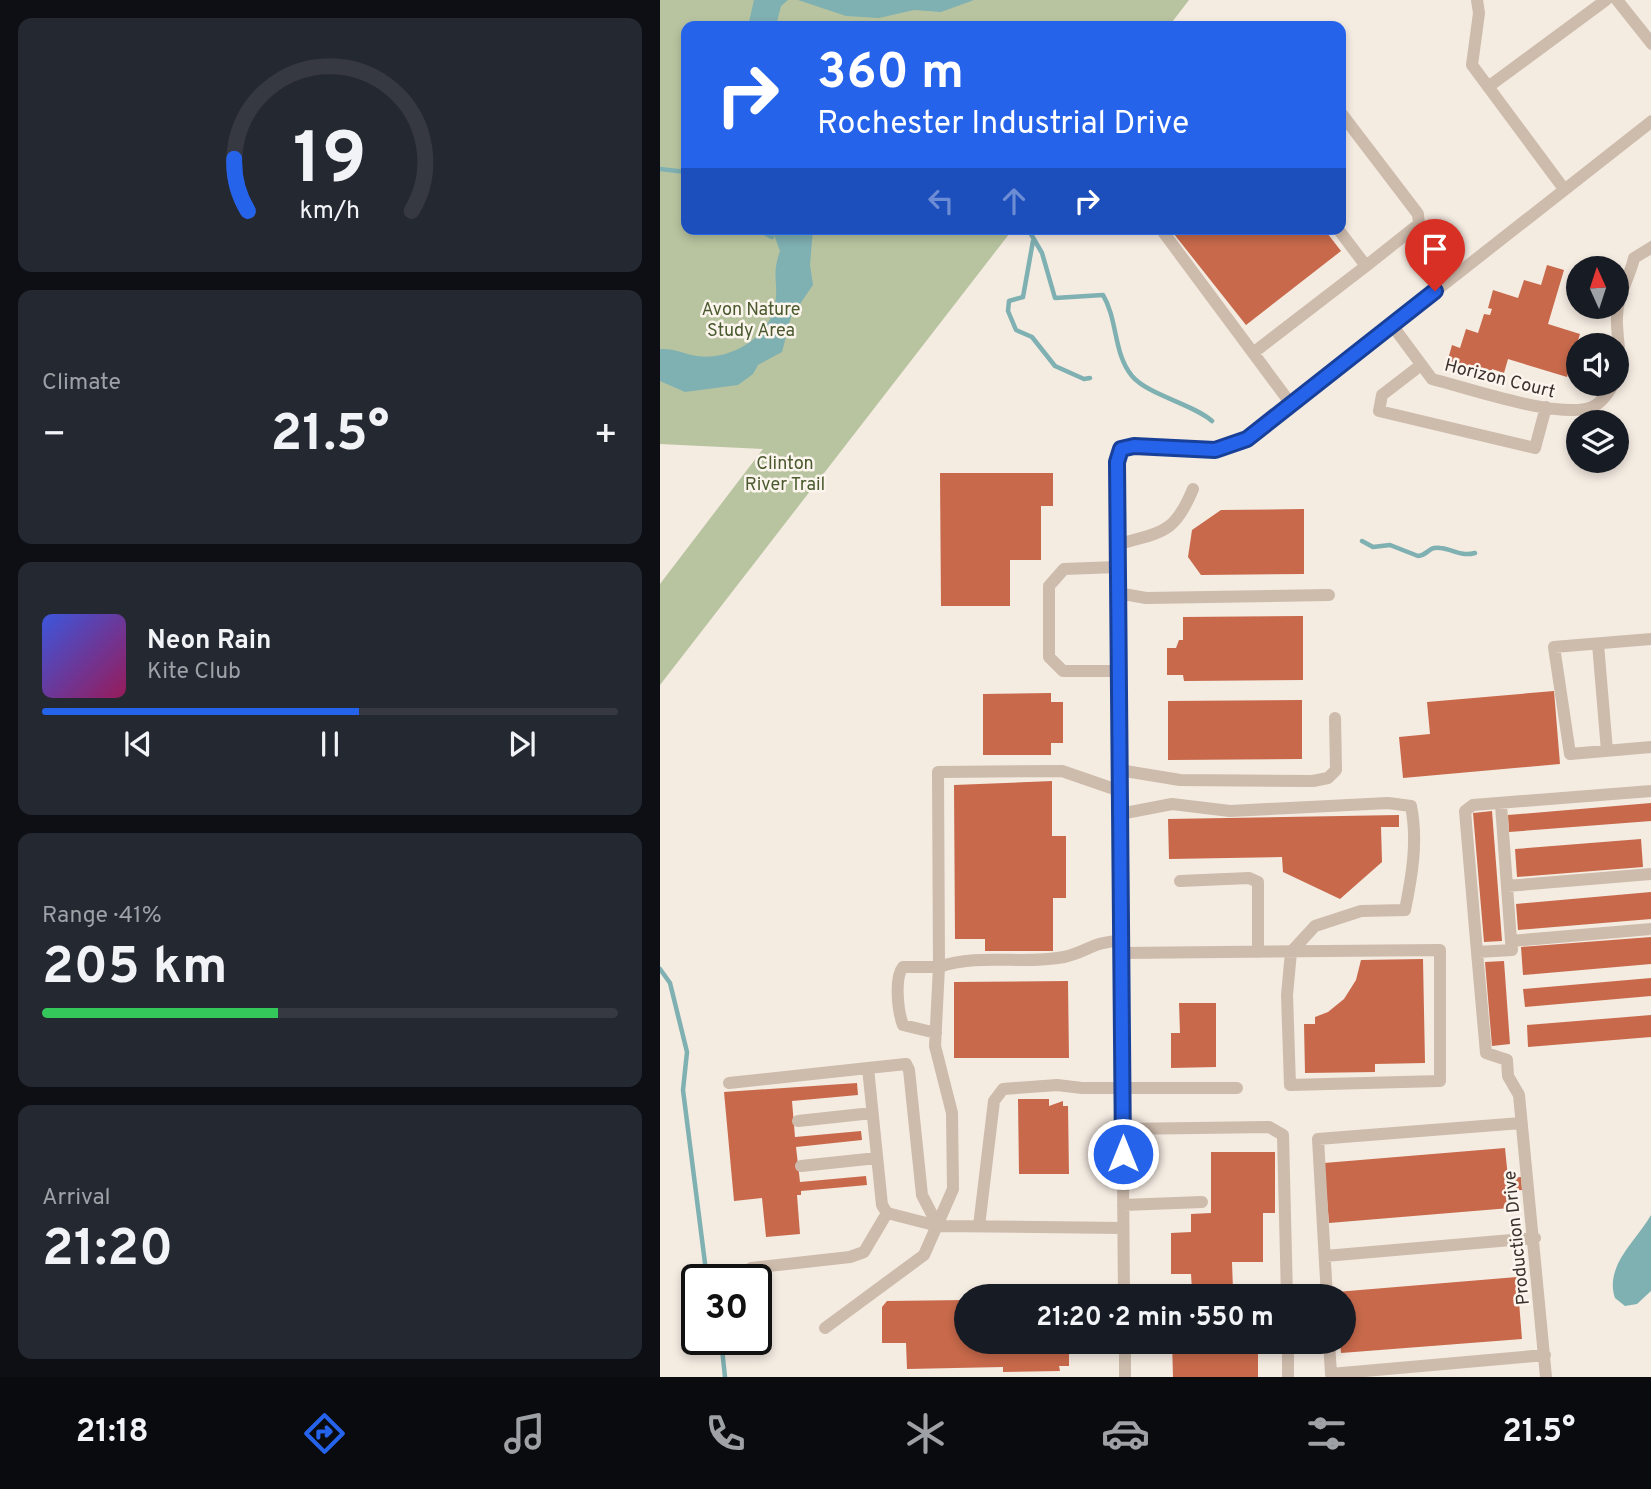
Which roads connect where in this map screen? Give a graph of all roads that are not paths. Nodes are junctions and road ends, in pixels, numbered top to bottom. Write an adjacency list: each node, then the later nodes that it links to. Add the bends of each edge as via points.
1 (1477, 0): 5 (street, via 1472,65)
2 (1607, 0): 5 (street)
3 (1617, 0): 4 (street)
4 (1651, 44)
5 (1488, 87): 8 (street)
6 (1346, 120): 12 (street, via 1418,214 1418,224)
7 (1651, 121): 8 (street)
8 (1564, 188): 13 (street)
9 (1165, 235): 15 (street)
10 (1343, 235): 12 (street)
11 (1651, 247): 14 (street, via 1634,258 1621,294)
12 (1366, 266): 15 (street)
13 (1392, 325): 16 (street, Horizon Court); 18 (street)
14 (1618, 333)
15 (1253, 353): 18 (street)
16 (1421, 365): 19 (street, Horizon Court, via 1432,379); 19 (street, via 1382,395 1379,411 1535,448)
17 (1606, 396): 19 (street, Horizon Court, via 1594,407 1564,412)
18 (1291, 404): 21 (street, via 1230,447 1121,449)
19 (1546, 407)
20 (1193, 489): 21 (street, via 1181,518 1162,531)
21 (1117, 545): 22 (street)
22 (1117, 567): 23 (street); 27 (street, via 1064,569 1049,586 1049,657 1063,671)
23 (1118, 593): 24 (street, via 1146,598); 27 (street)
24 (1329, 595)
25 (1651, 639): 26 (street)
26 (1598, 643): 30 (street); 30 (street, via 1554,647 1569,754)
27 (1118, 671): 31 (street)
28 (1335, 718): 31 (street, via 1336,770 1328,778 1180,780)
29 (1651, 747): 30 (street)
30 (1607, 751)
31 (1119, 771): 32 (street)
32 (1120, 791): 35 (street); 45 (street, via 1062,771 938,772)
33 (1651, 792): 34 (street)
34 (1501, 805): 38 (street); 44 (street, via 1473,805 1465,811)
35 (1120, 814): 41 (street); 43 (street, via 1172,804 1230,811 1388,803 1411,806 1415,824 1405,909 1361,911 1315,926)
36 (1651, 874): 38 (street)
37 (1180, 881): 42 (street, via 1249,878 1258,882)
38 (1507, 887): 40 (street)
39 (1651, 929): 40 (street)
40 (1511, 941): 44 (street, via 1512,950)
41 (1121, 947): 42 (street); 45 (street, via 1101,941 1065,957 973,960); 49 (street)
42 (1258, 952): 43 (street)
43 (1291, 952): 43 (street, via 1287,995 1290,1085 1440,1082 1440,950)
44 (1477, 952): 53 (street, Production Drive, via 1485,1053 1507,1060)
45 (939, 967): 46 (street); 46 (street, via 911,965 899,973 903,1025)
46 (936, 1033): 60 (street, via 935,1046 952,1113 953,1176 953,1189)
47 (868, 1068): 48 (street); 51 (street); 60 (street, via 906,1065 909,1070 922,1195)
48 (729, 1083)
49 (1122, 1088): 50 (street); 54 (street); 61 (street, via 1014,1086 997,1094)
50 (1238, 1088)
51 (872, 1113): 52 (street); 55 (street)
52 (798, 1121)
53 (1522, 1123): 63 (street, Production Drive); 64 (street, via 1318,1139)
54 (1122, 1129): 58 (street); 67 (street, via 1268,1127 1283,1135)
55 (877, 1158): 56 (street); 59 (street)
56 (801, 1166)
57 (1202, 1202): 58 (street)
58 (1123, 1206): 62 (street)
59 (887, 1213): 60 (street); 65 (street, via 864,1252)
60 (938, 1226): 61 (street); 69 (street, via 924,1255)
61 (979, 1226): 62 (street)
62 (1123, 1228): 66 (street)
63 (1535, 1238): 64 (street); 73 (street, Production Drive)
64 (1325, 1256): 68 (street)
65 (772, 1266)
66 (1124, 1284)
67 (1287, 1284)
68 (1326, 1284)
69 (824, 1328)
70 (1125, 1354): 74 (street)
71 (1288, 1354): 75 (street)
72 (1330, 1354): 73 (street, via 1331,1374)
73 (1544, 1355): 76 (street, Production Drive)
74 (1125, 1377)
75 (1288, 1377)
76 (1546, 1377)

